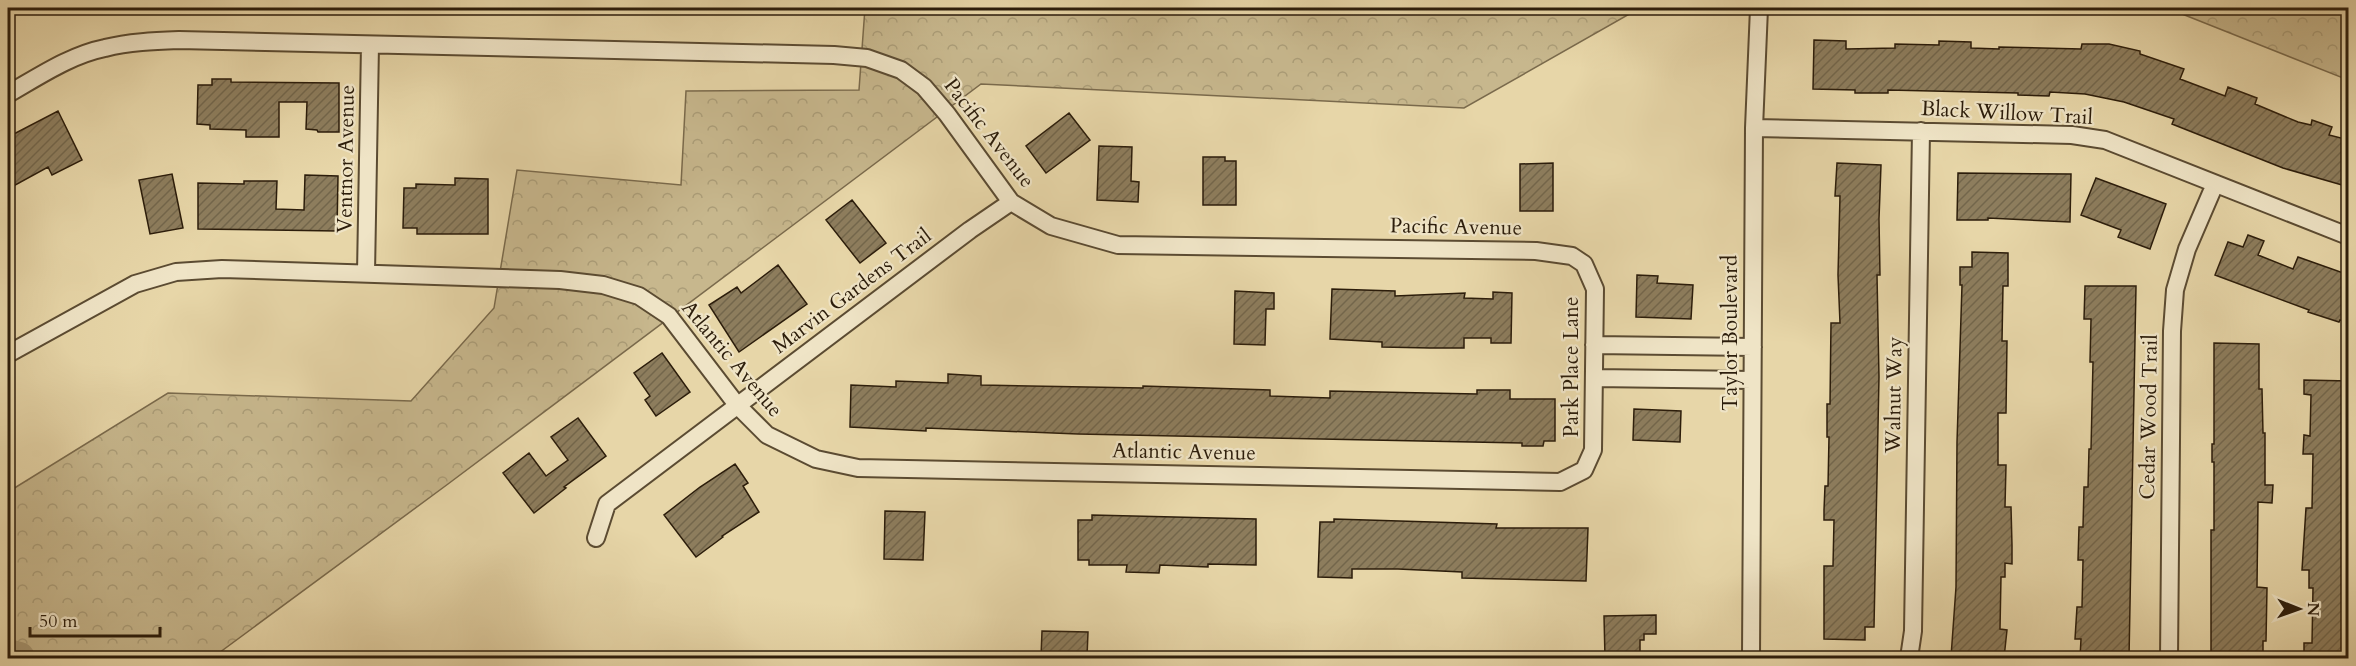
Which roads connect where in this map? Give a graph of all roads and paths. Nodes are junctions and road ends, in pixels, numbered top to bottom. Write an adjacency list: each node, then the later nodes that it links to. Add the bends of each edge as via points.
1 (1759, 8): 4 (street, Taylor Boulevard)
2 (370, 45): 3 (street, Pacific Avenue, via 140,42 63,63); 7 (street, Pacific Avenue, via 867,58 901,70 924,87); 10 (street, Ventnor Avenue)
3 (8, 94)
4 (1754, 128): 5 (street, Black Willow Trail); 12 (street, Taylor Boulevard)
5 (1921, 131): 6 (street, Black Willow Trail, via 2072,135 2105,140); 20 (street, Walnut Way, via 1913,631)
6 (2215, 183): 8 (street, Black Willow Trail); 21 (street, Cedar Wood Trail, via 2187,249 2175,290)
7 (1011, 202): 9 (street, Pacific Avenue, via 1051,226 1118,245 1536,251 1572,256); 16 (street, Marvin Gardens Trail)
8 (2349, 236)
9 (1584, 264): 11 (street, Park Place Lane, via 1595,289)
10 (366, 273): 13 (street, Atlantic Avenue, via 222,269 176,272 135,284); 16 (street, Atlantic Avenue, via 560,280 603,285 639,296 669,316)
11 (1594, 345): 12 (street); 14 (street, Park Place Lane)
12 (1753, 347): 15 (street, Taylor Boulevard)
13 (8, 354)
14 (1594, 378): 15 (street); 17 (street, Park Place Lane, via 1593,450)
15 (1752, 380): 19 (street, Taylor Boulevard)
16 (737, 405): 17 (street, Atlantic Avenue, via 767,435 816,459 858,468 1560,482); 18 (street, Marvin Gardens Trail, via 607,504)
17 (1584, 470)
18 (596, 538)
19 (1751, 658)
20 (1909, 658)
21 (2169, 658)

